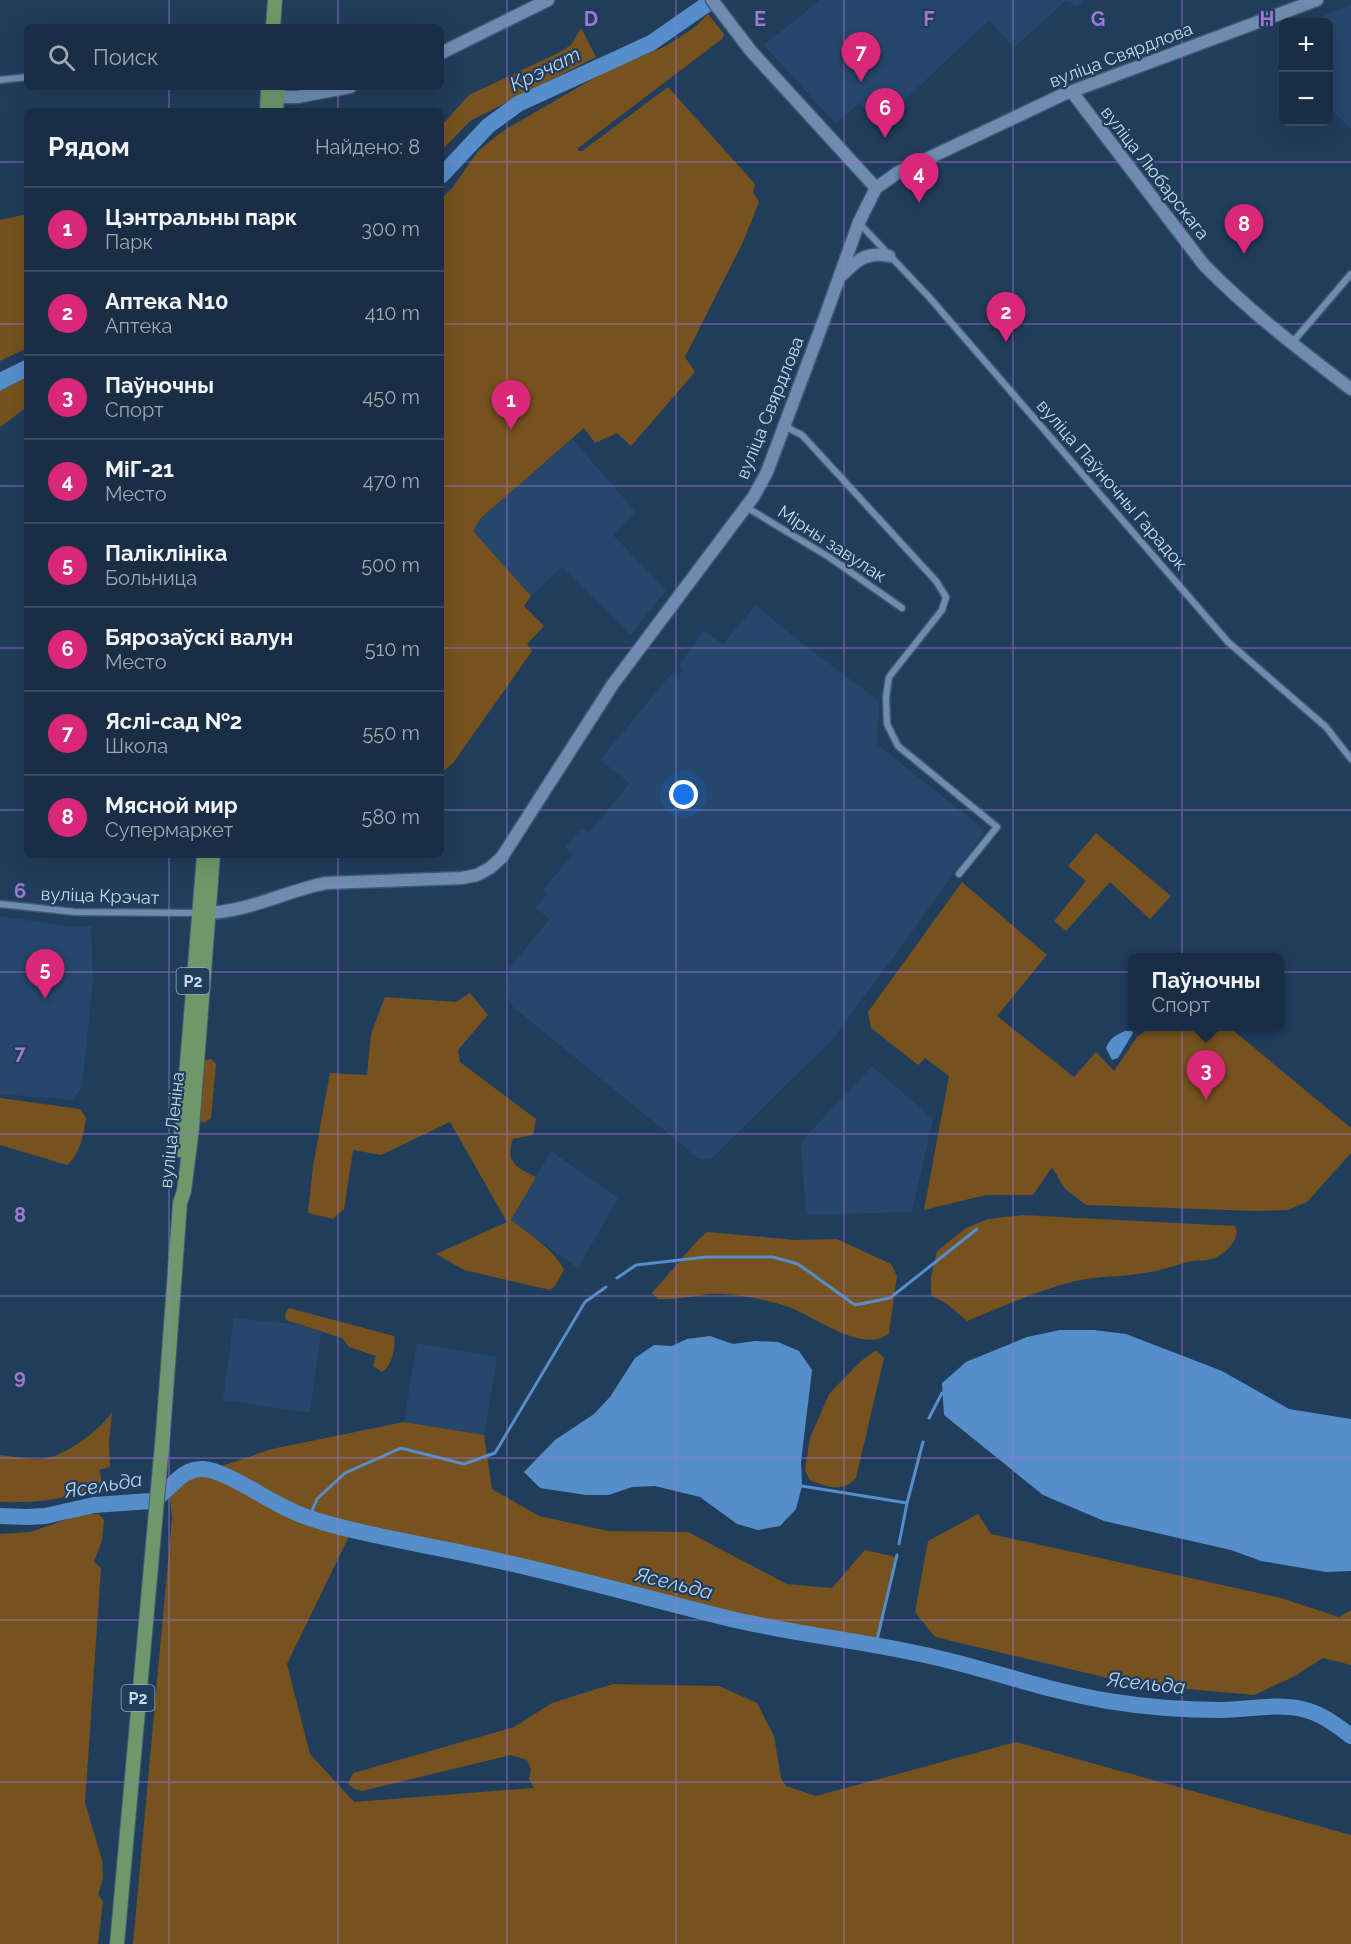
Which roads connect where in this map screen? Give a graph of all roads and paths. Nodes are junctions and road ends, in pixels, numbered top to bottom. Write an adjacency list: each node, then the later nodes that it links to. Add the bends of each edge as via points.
1 (275, 0): 6 (main road)
2 (284, 0): 7 (main road)
3 (548, 0): 8 (main road)
4 (712, 0): 14 (main road, via 791,96)
5 (1317, 0): 12 (main road, вуліца Свярдлова)
6 (273, 24)
7 (282, 24)
8 (444, 52)
9 (24, 77): 10 (street)
10 (0, 80)
11 (334, 90): 13 (main road, via 297,97)
12 (1072, 92): 14 (main road, вуліца Свярдлова, via 897,173); 19 (main road, вуліца Любарскага, via 1204,265)
13 (273, 96)
14 (876, 188): 15 (main road, вуліца Свярдлова)
15 (859, 222): 16 (street, вуліца Паўночны Гарадок); 18 (main road, вуліца Свярдлова)
16 (890, 256): 18 (main road, via 866,255); 24 (street, вуліца Паўночны Гарадок, via 1228,642 1326,727)
17 (1351, 274): 19 (street)
18 (839, 278): 21 (main road, вуліца Свярдлова)
19 (1292, 343): 20 (main road, вуліца Любарскага)
20 (1351, 389)
21 (784, 426): 22 (main road, вуліца Свярдлова, via 767,472); 27 (street, via 802,435 936,580 946,597 942,610 889,677 886,724 898,746 997,827)
22 (746, 507): 23 (street, Мірны завулак, via 830,557); 29 (main road, вуліца Свярдлова, via 613,684 512,845 490,868 462,878 326,882 239,910)
23 (902, 608)
24 (1351, 759)
25 (204, 858): 29 (main road, вуліца Леніна / Р2)
26 (212, 858): 29 (main road, вуліца Леніна / Р2)
27 (959, 874)
28 (0, 904): 29 (street, вуліца Крэчат, via 75,912)
29 (203, 913): 30 (main road, вуліца Леніна / Р2, via 178,1190 163,1433)
30 (117, 1944)

